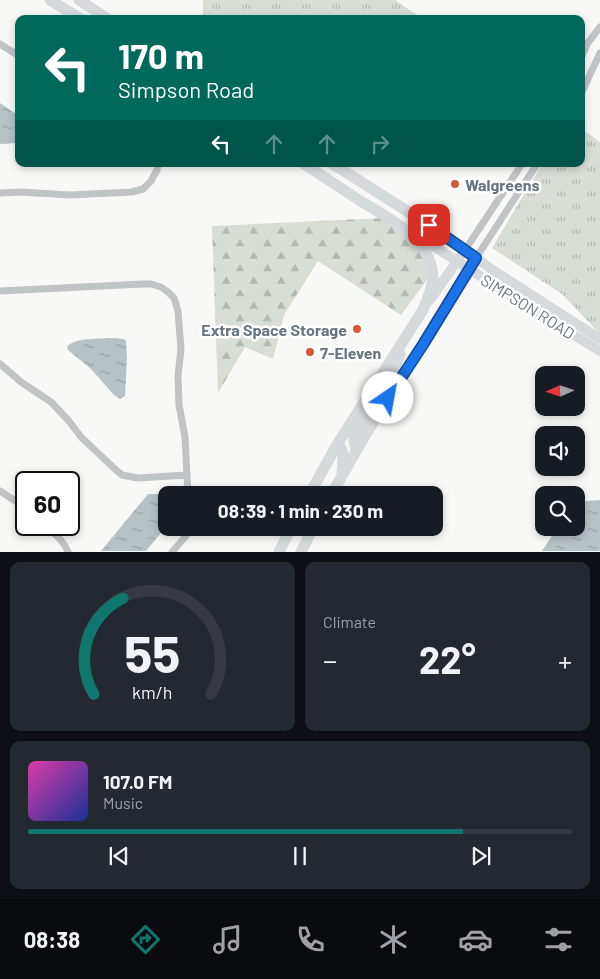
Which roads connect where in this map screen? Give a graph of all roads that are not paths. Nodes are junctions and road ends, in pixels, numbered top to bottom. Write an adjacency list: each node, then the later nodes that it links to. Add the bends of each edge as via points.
1 (50, 0): 3 (main road)
2 (82, 2): 4 (street); 5 (main road)
3 (72, 15)
4 (78, 15)
5 (102, 15)
6 (600, 27): 8 (street)
7 (0, 44): 9 (street)
8 (585, 49)
9 (15, 53)
10 (600, 53): 11 (street)
11 (585, 80)
12 (158, 167): 17 (street, via 143,189 132,192 70,195)
13 (309, 167): 18 (main road, SIMPSON ROAD)
14 (338, 167): 19 (main road, SIMPSON ROAD)
15 (520, 167): 19 (street)
16 (535, 167): 20 (street)
17 (0, 193)
18 (400, 225): 21 (main road, SIMPSON ROAD); 24 (main road, via 421,246 432,268 433,280)
19 (465, 250): 20 (main road, SIMPSON ROAD); 21 (main road)
20 (476, 258): 22 (main road); 26 (main road, SIMPSON ROAD)
21 (457, 261): 22 (main road, SIMPSON ROAD); 24 (main road)
22 (469, 269): 27 (main road, SIMPSON ROAD); 30 (main road)
23 (0, 291): 32 (street, via 152,284 168,292 174,298 178,311 181,349 179,404)
24 (423, 310): 25 (main road)
25 (404, 338): 29 (main road); 30 (main road, via 394,369 354,435)
26 (600, 339)
27 (600, 351)
28 (0, 364): 32 (street, via 51,402 81,437 122,475 138,478)
29 (338, 443): 31 (main road, via 343,449); 34 (main road)
30 (356, 451): 31 (main road)
31 (342, 474): 35 (main road)
32 (187, 475): 33 (street)
33 (188, 486)
34 (314, 486)
35 (336, 486)
36 (0, 492): 37 (street)
37 (15, 501)
38 (57, 536): 42 (street)
39 (186, 536): 43 (street)
40 (287, 536): 44 (main road)
41 (309, 536): 45 (main road)
42 (68, 552)
43 (172, 552)
44 (278, 552)
45 (301, 552)

